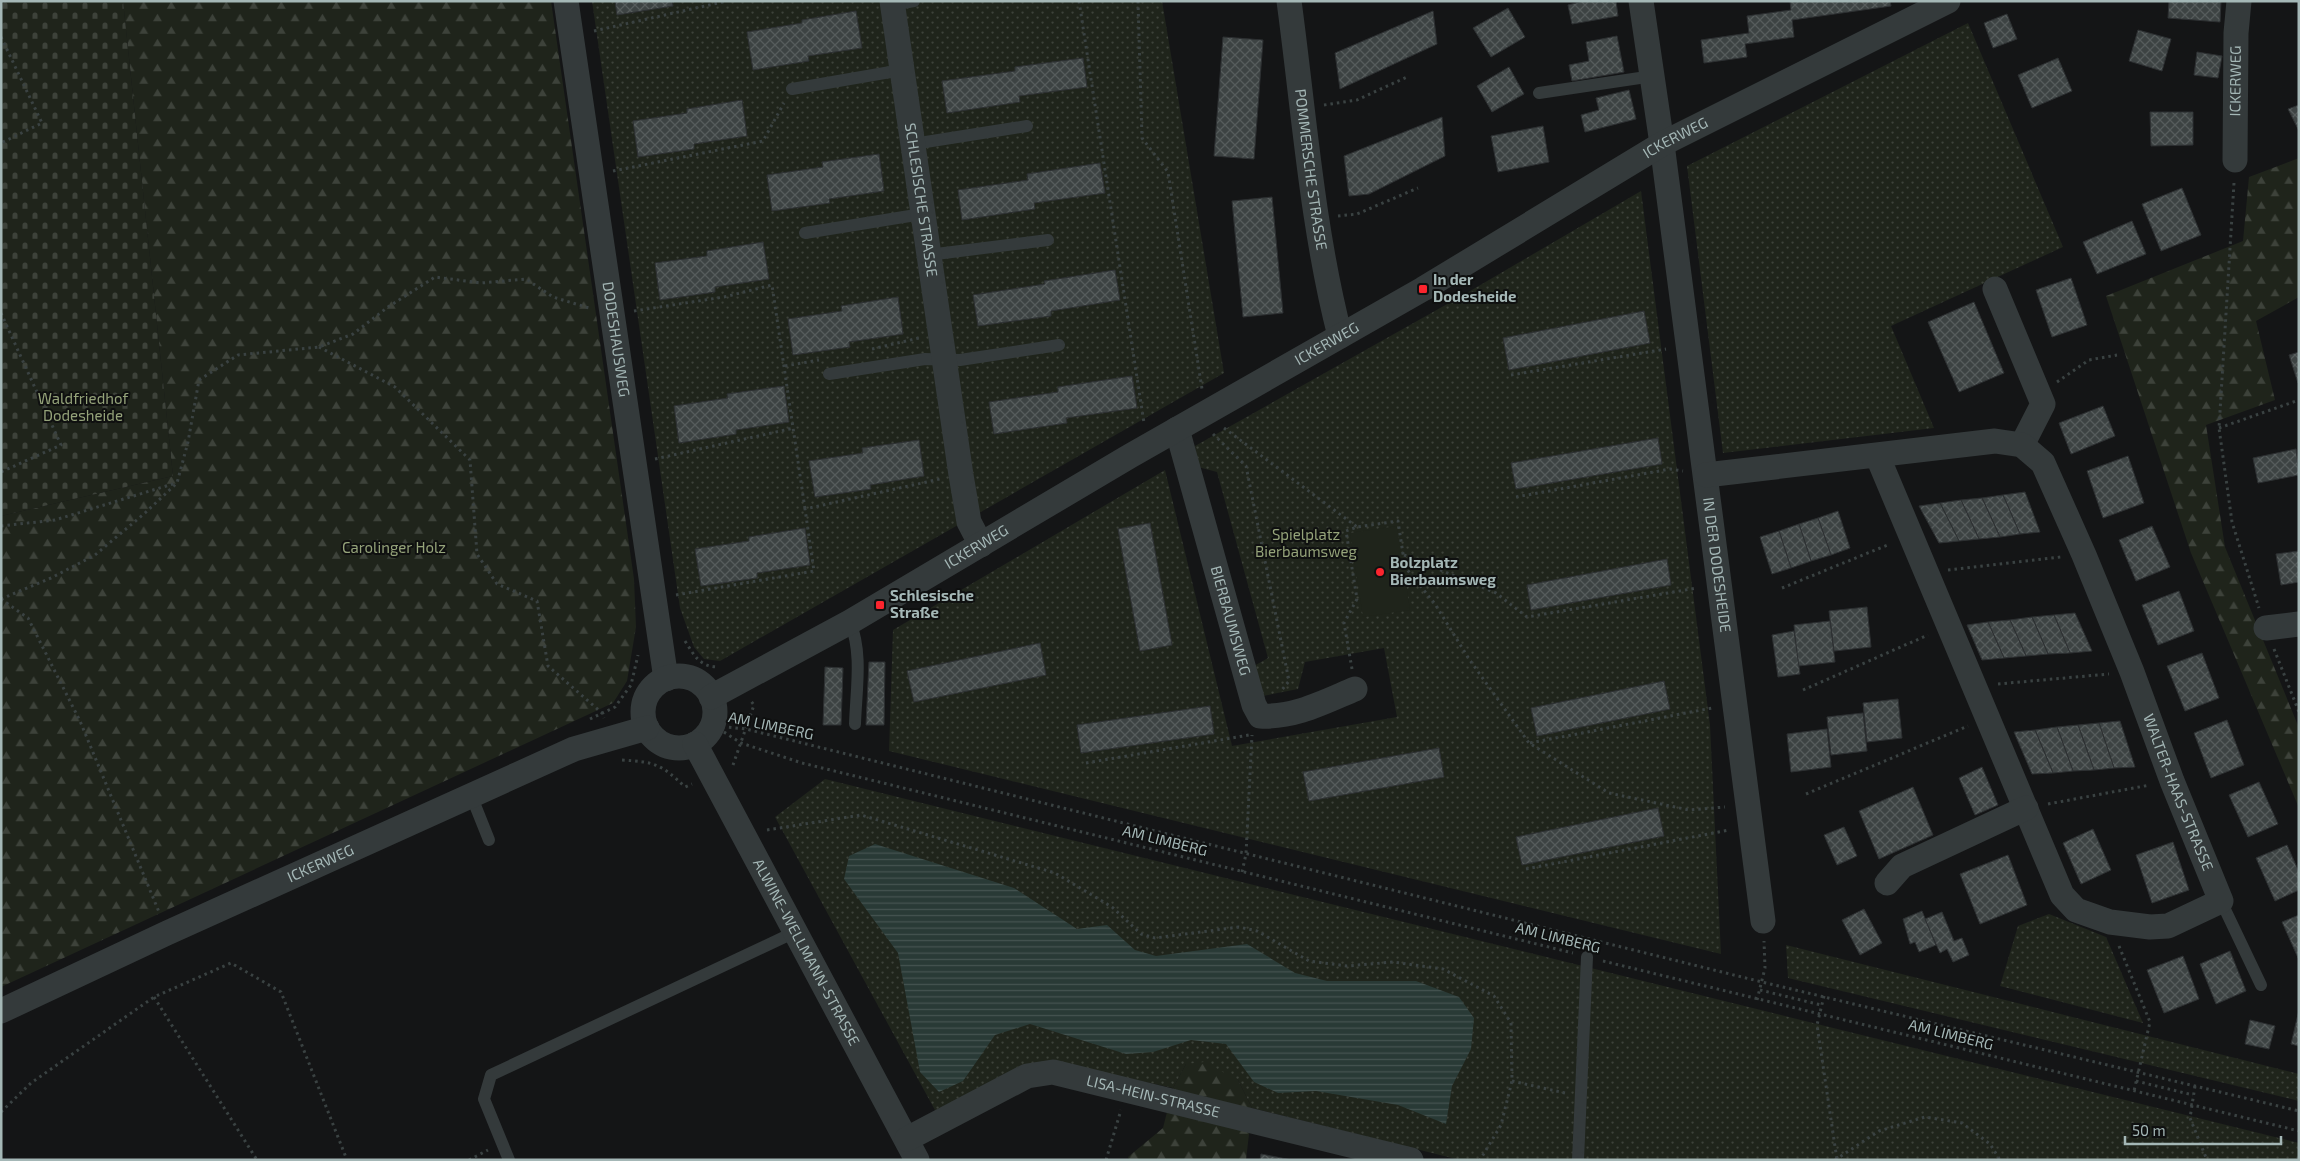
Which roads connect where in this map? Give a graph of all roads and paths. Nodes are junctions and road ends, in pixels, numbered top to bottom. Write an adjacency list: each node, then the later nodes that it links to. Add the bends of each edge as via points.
1 (566, 1): 32 (street, DODESHAUSWEG)
2 (727, 1): 10 (path)
3 (1079, 1): 47 (path, via 1144,423)
4 (1138, 1): 43 (path, via 1142,138 1168,172)
5 (1289, 1): 17 (street, POMMERSCHE STRASSE)
6 (1641, 1): 14 (street, IN DER DODESHEIDE)
7 (2239, 1): 22 (street, ICKERWEG)
8 (899, 2): 12 (street, SCHLESISCHE STRASSE)
9 (1946, 2): 21 (street, ICKERWEG)
10 (588, 32)
11 (1, 37): 19 (path, via 42,123)
12 (902, 70): 15 (lane); 20 (street, SCHLESISCHE STRASSE)
13 (1409, 76): 17 (path, via 1357,100)
14 (1653, 76): 16 (lane); 21 (street, IN DER DODESHEIDE)
15 (792, 90): 23 (path, via 763,140)
16 (1540, 93)
17 (1303, 108): 26 (street, POMMERSCHE STRASSE)
18 (1027, 126): 20 (lane)
19 (1, 143)
20 (913, 144): 25 (street, SCHLESISCHE STRASSE)
21 (1662, 144): 33 (street, ICKERWEG); 35 (street, IN DER DODESHEIDE)
22 (2235, 160): 45 (path)
23 (610, 172)
24 (1418, 188): 26 (path, via 1357,214)
25 (922, 214): 27 (lane); 29 (street, SCHLESISCHE STRASSE)
26 (1317, 219): 33 (street, POMMERSCHE STRASSE)
27 (805, 233)
28 (1048, 240): 29 (lane)
29 (928, 255): 38 (street, SCHLESISCHE STRASSE)
30 (1995, 289): 41 (street)
31 (1, 313): 51 (path, via 61,444)
32 (621, 313): 36 (path, via 553,297 526,279 482,284 435,277 353,334); 44 (path, via 724,297 772,285); 73 (street, DODESHAUSWEG)
33 (1340, 336): 43 (street, ICKERWEG)
34 (1058, 345): 38 (lane)
35 (1689, 345): 40 (path); 53 (street, IN DER DODESHEIDE)
36 (319, 347): 54 (path, via 238,355 199,380 188,442); 85 (path, via 394,387 470,460 477,554 497,584 537,601 548,666 602,713)
37 (2117, 355): 41 (path, via 2089,360)
38 (943, 360): 39 (lane, via 924,359); 52 (street, SCHLESISCHE STRASSE)
39 (829, 374)
40 (1511, 375)
41 (2038, 392): 48 (street, via 2043,404)
42 (2299, 400): 45 (path)
43 (1206, 414): 46 (street, ICKERWEG); 58 (path)
44 (794, 428): 50 (path); 56 (path)
45 (2219, 428): 71 (path, via 2232,522)
46 (1177, 430): 47 (street, ICKERWEG); 75 (street, BIERBAUMSWEG, via 1254,705 1260,716 1299,712)
47 (1156, 442): 60 (street, ICKERWEG)
48 (2022, 445): 49 (street, via 1995,441); 62 (street, WALTER-HAAS-STRASSE, via 2043,463)
49 (1877, 455): 53 (street); 59 (street)
50 (652, 459)
51 (1, 472)
52 (960, 475): 56 (path); 60 (street, SCHLESISCHE STRASSE, via 969,522)
53 (1706, 475): 55 (path, via 1670,469); 64 (street, IN DER DODESHEIDE)
54 (176, 483): 57 (path, via 55,520); 67 (path, via 95,555)
55 (1516, 497)
56 (805, 509): 66 (path, via 814,571)
57 (1, 526)
58 (1357, 527): 61 (path, via 1398,521); 75 (path, via 1346,531 1357,599 1344,623)
59 (1910, 535): 63 (street); 65 (path)
60 (981, 544): 68 (street, ICKERWEG)
61 (1403, 554): 64 (path, via 1496,593 1527,617); 86 (path, via 1405,567 1435,604 1469,660)
62 (2084, 555): 63 (path); 72 (street, WALTER-HAAS-STRASSE)
63 (1925, 572): 70 (street)
64 (1720, 584): 78 (street, IN DER DODESHEIDE)
65 (1782, 588)
66 (673, 596)
67 (1, 599): 103 (path, via 28,618 80,722)
68 (850, 622): 77 (street, ICKERWEG); 81 (lane, via 857,650)
69 (2299, 624): 71 (street)
70 (1948, 626): 74 (street); 76 (path)
71 (2266, 628): 79 (path)
72 (2132, 672): 74 (path); 90 (street, WALTER-HAAS-STRASSE)
73 (666, 679): 77 (street, via 677,676 689,678 699,683); 83 (street, via 648,694 643,717)
74 (1974, 686): 80 (street)
75 (1355, 689)
76 (1803, 690)
77 (711, 697): 82 (street, via 715,714)
78 (1735, 704): 86 (path); 94 (street, IN DER DODESHEIDE)
79 (2299, 712)
80 (1987, 718): 91 (path); 93 (street)
81 (855, 724)
82 (713, 725): 87 (street, via 707,735); 104 (path, AM LIMBERG, via 741,743 802,763); 105 (path, AM LIMBERG, via 746,729)
83 (647, 728): 85 (street, ICKERWEG); 87 (street, via 663,745 686,748)
84 (1252, 734): 88 (path)
85 (612, 738): 89 (path, via 621,760 646,761 666,768 685,787); 92 (street, ICKERWEG, via 574,749)
86 (1529, 743): 94 (path, via 1610,793 1689,810)
87 (695, 744): 89 (street, ALWINE-WELLMANN-STRASSE)
88 (1086, 763)
89 (711, 776): 96 (street, ALWINE-WELLMANN-STRASSE)
90 (2172, 781): 93 (path); 99 (street, WALTER-HAAS-STRASSE)
91 (1806, 794)
92 (471, 795): 95 (lane); 103 (street, ICKERWEG)
93 (2026, 808): 98 (street, via 1902,866); 101 (street, via 2062,895 2076,910)
94 (1750, 816): 97 (path); 100 (street, IN DER DODESHEIDE)
95 (489, 840)
96 (746, 840): 102 (street, ALWINE-WELLMANN-STRASSE); 115 (path, via 768,830 861,815 1055,873 1112,907 1141,934 1155,938 1238,927 1257,931 1309,961 1347,966 1393,962 1443,969 1494,996 1507,1016 1511,1023)
97 (1526, 870)
98 (1887, 883)
99 (2221, 900): 101 (street, via 2168,926 2150,928); 106 (lane)
100 (1763, 921): 105 (path, via 1765,968)
101 (2110, 922): 114 (path, via 2150,1022)
102 (795, 932): 126 (street, ALWINE-WELLMANN-STRASSE); 129 (lane, via 491,1075 484,1099)
103 (167, 933): 112 (street, ICKERWEG)
104 (1587, 957): 110 (path, AM LIMBERG); 121 (lane)
105 (1762, 982): 107 (path); 108 (path, AM LIMBERG)
106 (2261, 985)
107 (1760, 990): 110 (path); 111 (path)
108 (1824, 996): 111 (path); 114 (path, AM LIMBERG)
109 (154, 997): 123 (path, via 31,1083); 127 (path); 128 (path, via 231,963 281,992)
110 (1757, 1000): 113 (path, AM LIMBERG)
111 (1821, 1005): 113 (path)
112 (1, 1011)
113 (1819, 1015): 119 (path, AM LIMBERG); 134 (path, via 1817,1025)
114 (2139, 1072): 116 (path); 117 (path, AM LIMBERG)
115 (1512, 1080): 121 (path); 132 (path, via 1501,1125)
116 (2136, 1081): 119 (path); 120 (path)
117 (2195, 1086): 120 (path); 124 (path, AM LIMBERG)
118 (1128, 1090): 126 (street, LISA-HEIN-STRASSE, via 1053,1072 1027,1076); 130 (path); 131 (street, LISA-HEIN-STRASSE)
119 (2134, 1091): 122 (path, AM LIMBERG)
120 (2193, 1095): 122 (path)
121 (1582, 1097): 133 (lane)
122 (2191, 1105): 125 (path, AM LIMBERG); 136 (path, via 2190,1118)
123 (1, 1112)
124 (2299, 1112)
125 (2299, 1131)
126 (912, 1149)
127 (257, 1160)
128 (347, 1160)
129 (509, 1160)
130 (1106, 1160)
131 (1411, 1160)
132 (1480, 1160)
133 (1578, 1160)
134 (1836, 1160): 135 (path, via 1879,1131 1925,1117 1962,1123 1990,1144)
135 (2000, 1160)
136 (2207, 1160)

